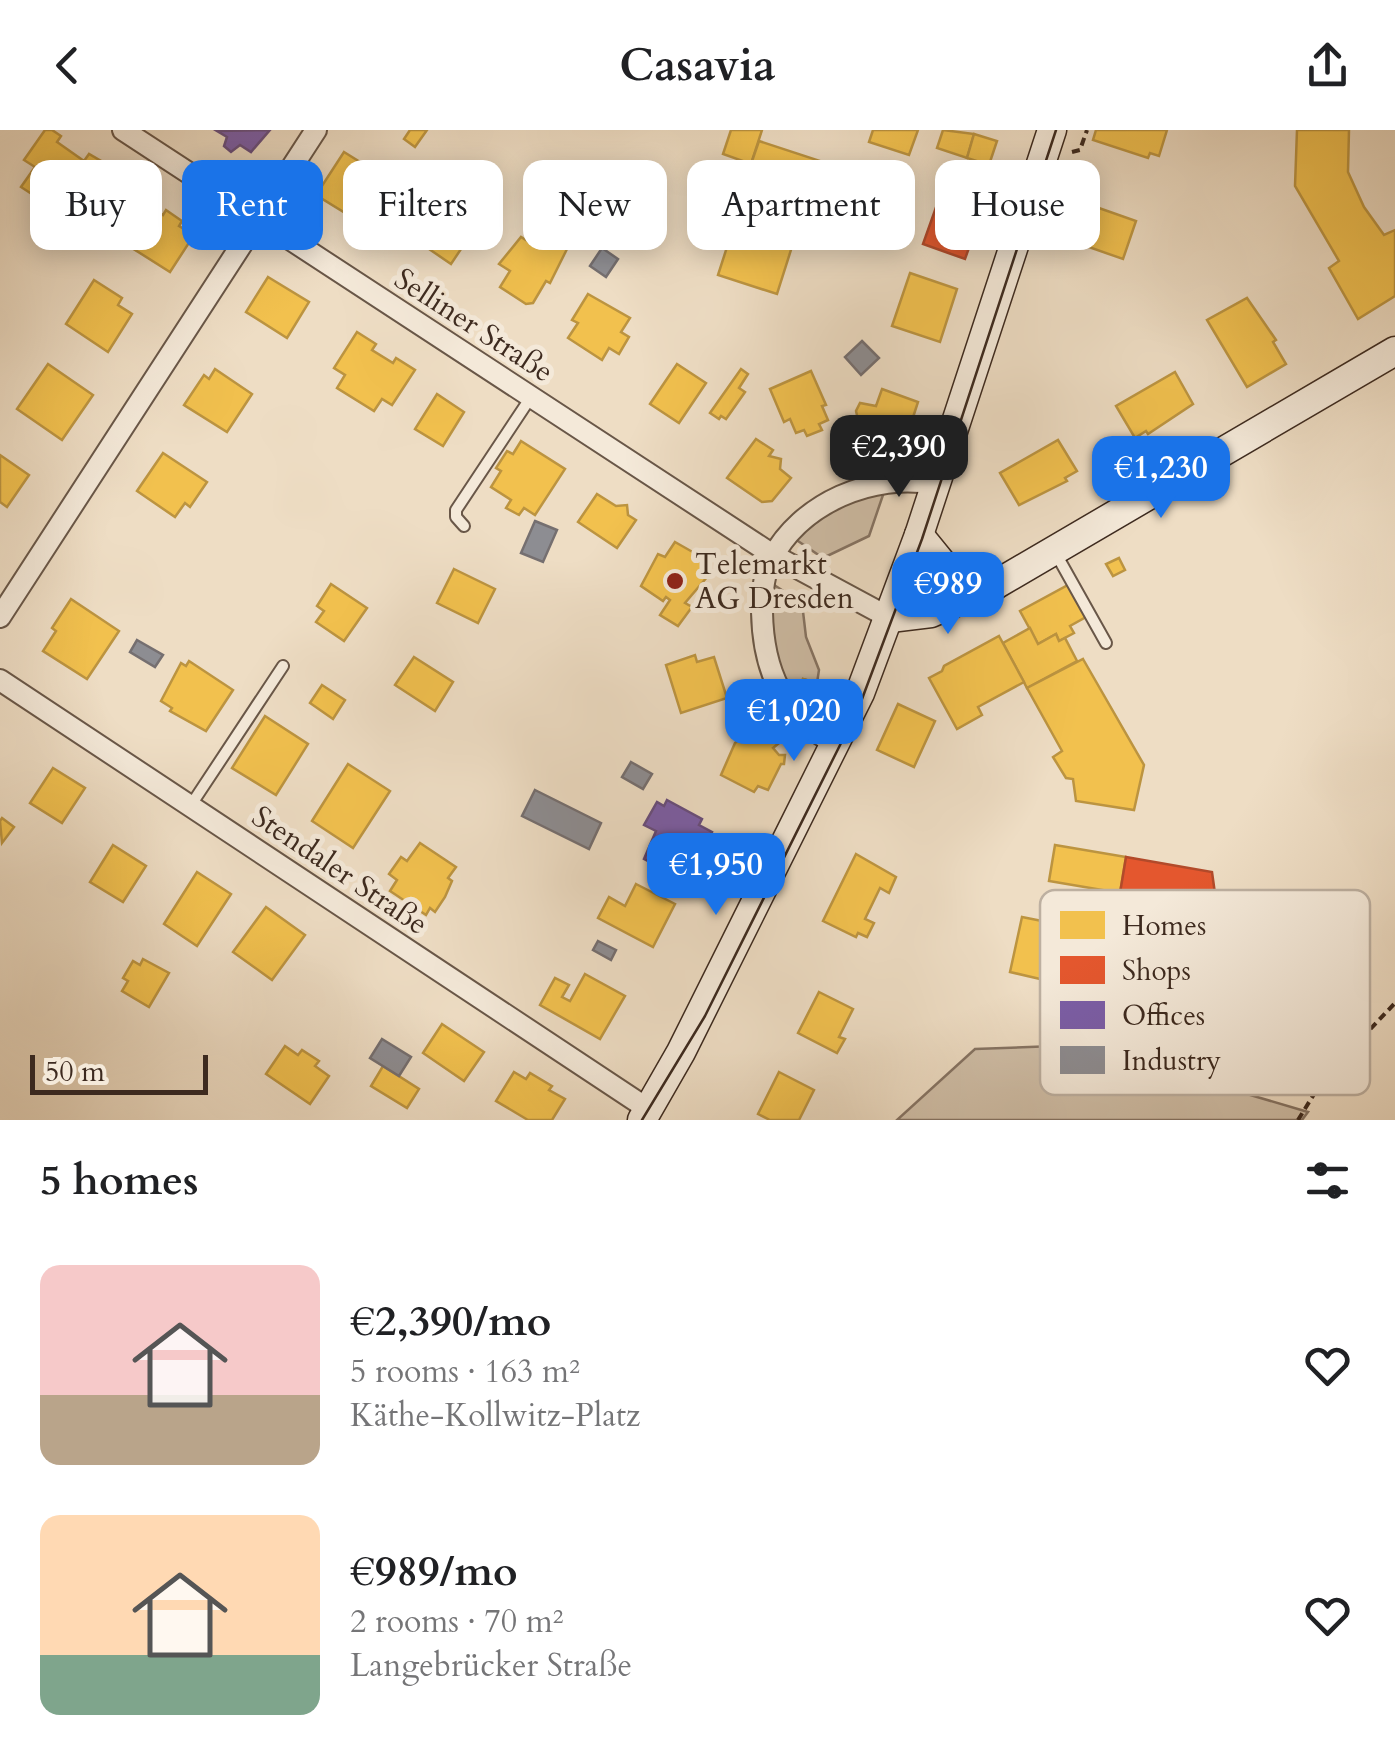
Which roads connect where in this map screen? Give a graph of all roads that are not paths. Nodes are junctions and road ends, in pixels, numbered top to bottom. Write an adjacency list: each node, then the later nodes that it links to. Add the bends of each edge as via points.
1 (123, 130): 5 (street, Selliner Straße)
2 (316, 130): 4 (street)
3 (1052, 130): 10 (main road)
4 (297, 160)
5 (182, 169)
6 (240, 250): 16 (street)
7 (306, 250): 9 (street, Selliner Straße)
8 (1395, 351): 13 (main road)
9 (531, 398): 11 (lane, via 456,510); 14 (street, Selliner Straße)
10 (934, 484): 12 (main road); 14 (street, via 880,485 840,496 798,523)
11 (464, 526)
12 (918, 535): 15 (main road, via 945,566); 17 (main road)
13 (1055, 552): 15 (main road); 18 (lane)
14 (780, 559): 17 (street); 21 (street, via 768,564 762,605 771,674 794,714)
15 (995, 586): 17 (main road, via 931,613)
16 (0, 617)
17 (890, 618): 21 (main road)
18 (1106, 643)
19 (283, 666): 22 (lane)
20 (0, 680): 22 (street, Stendaler Straße)
21 (836, 744): 23 (main road)
22 (190, 806): 23 (street, Stendaler Straße)
23 (645, 1115)

